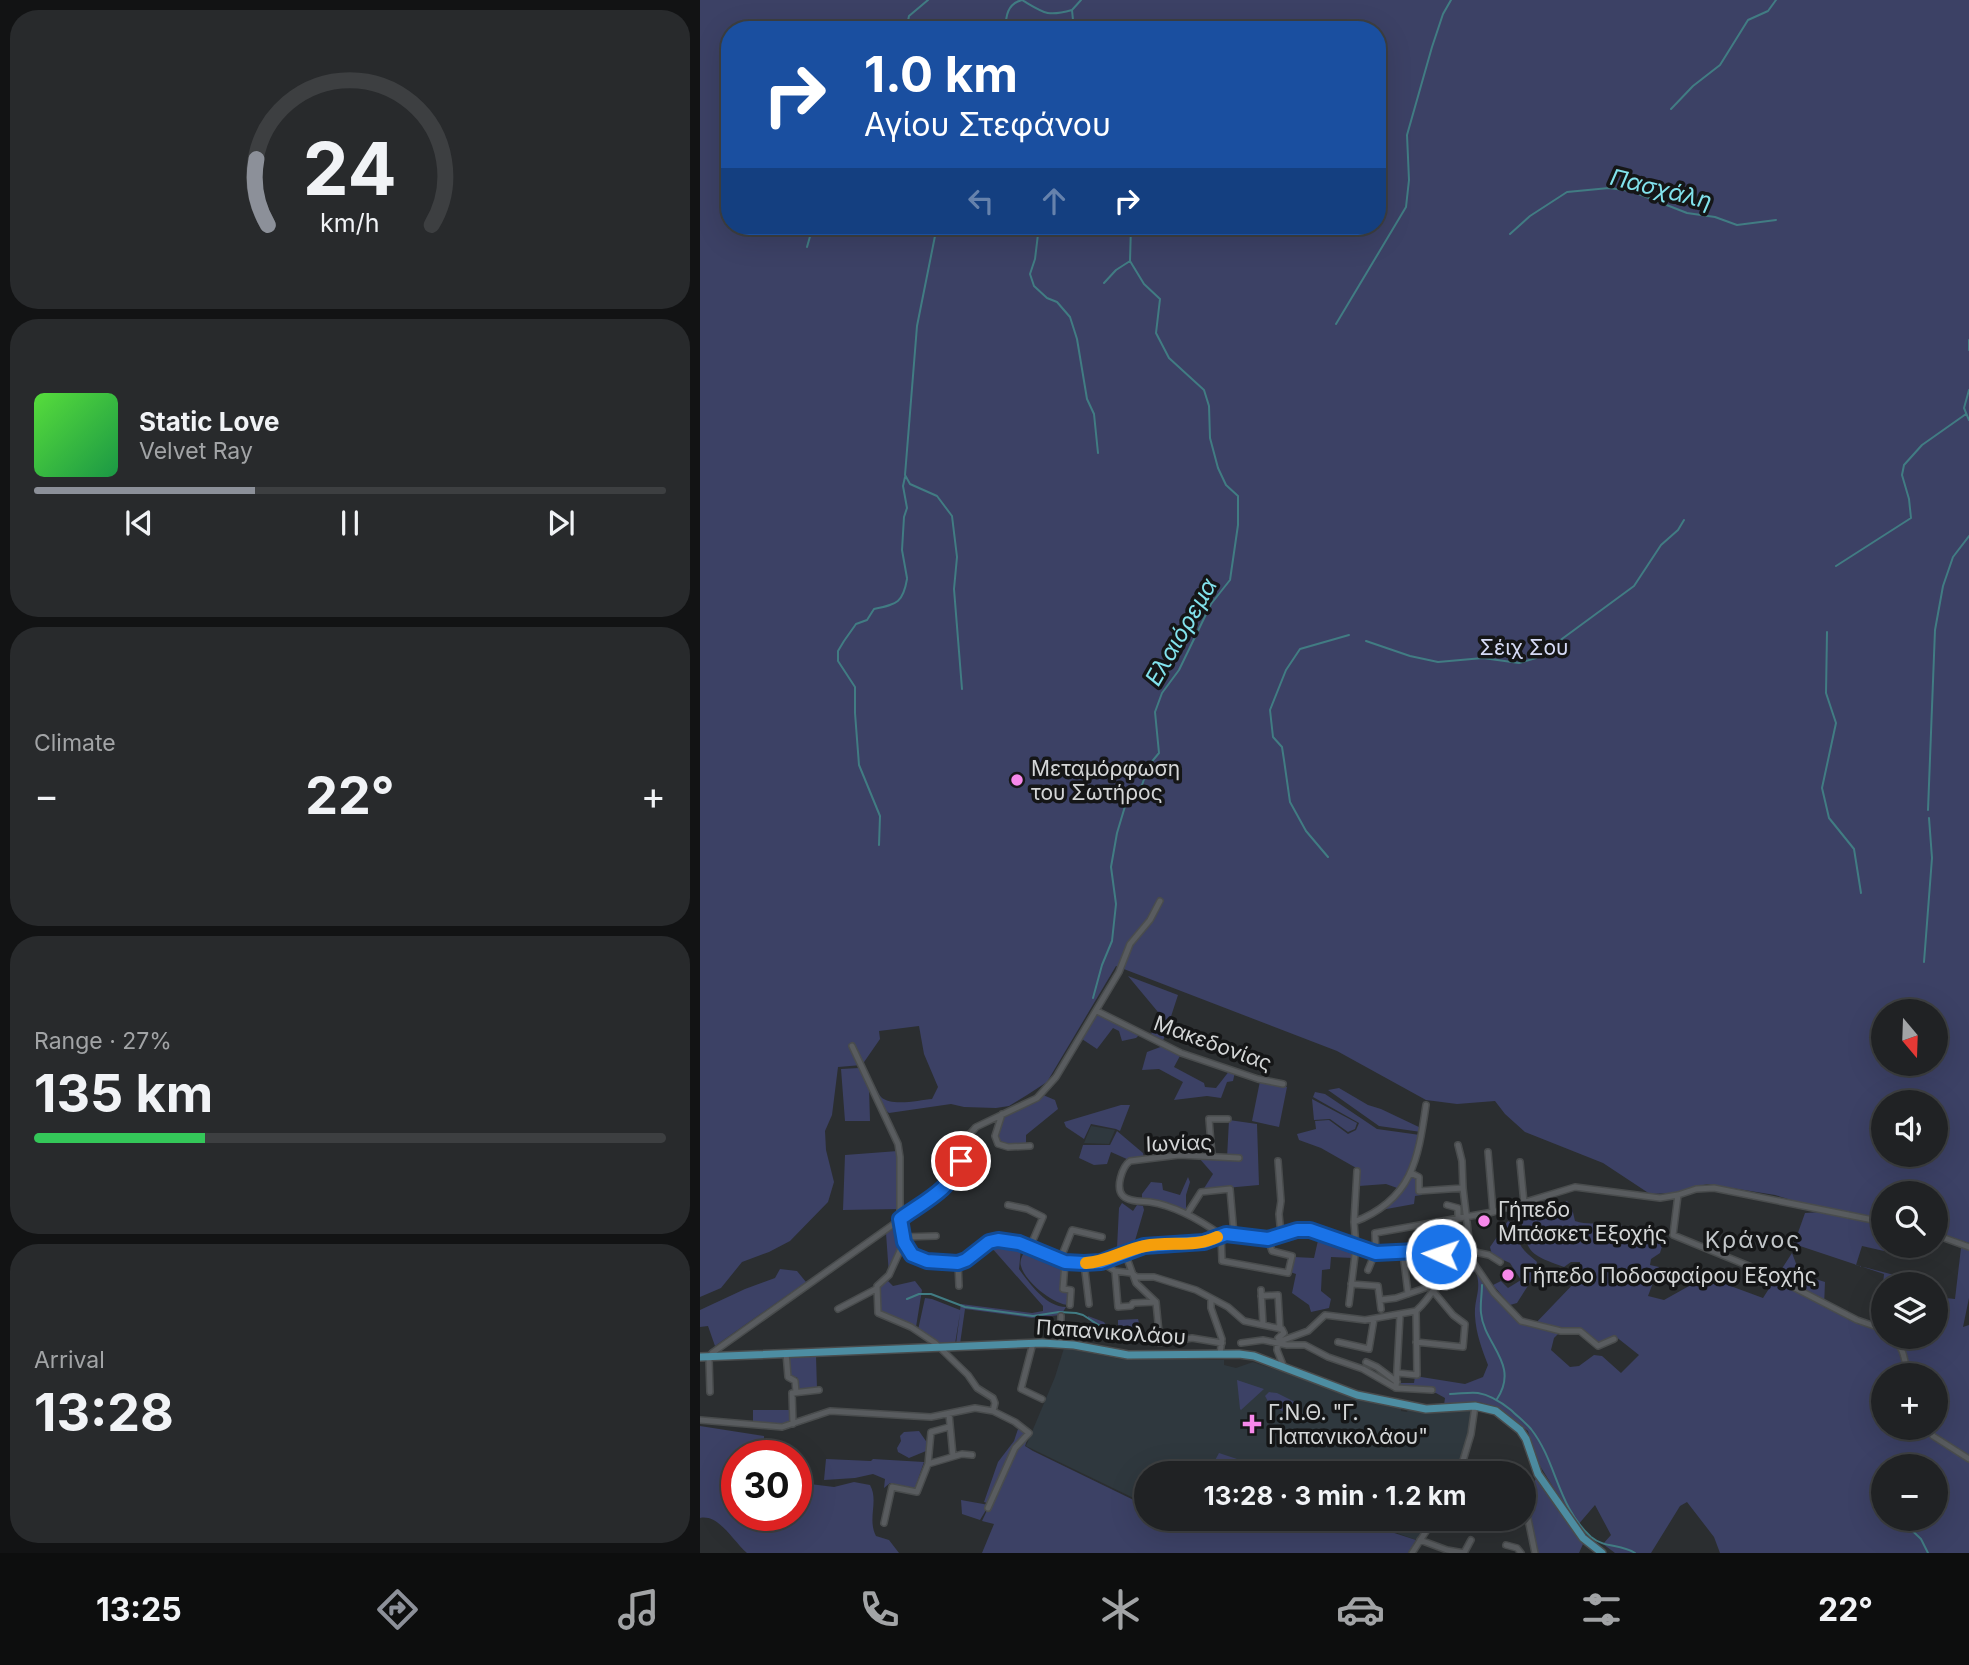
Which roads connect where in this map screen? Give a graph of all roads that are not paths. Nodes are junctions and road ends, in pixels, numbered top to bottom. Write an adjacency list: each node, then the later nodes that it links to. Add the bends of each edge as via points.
1 (1160, 901): 2 (street, via 1130,944)
2 (1097, 1011): 4 (street, Μακεδονίας, via 1171,1049); 6 (street, via 1043,1093)
3 (852, 1046): 28 (street, via 898,1144)
4 (1283, 1084)
5 (1426, 1105): 16 (street, via 1422,1141)
6 (1002, 1114): 9 (street, via 996,1143); 28 (street, via 971,1133 949,1184)
7 (1228, 1119): 11 (street, via 1209,1119)
8 (1458, 1145): 17 (street)
9 (1030, 1146)
10 (1488, 1152): 24 (street)
11 (1212, 1156): 12 (street, Ιωνίας); 25 (street, Ιωνίας, via 1127,1162 1119,1184 1123,1196)
12 (1238, 1158)
13 (1278, 1161): 35 (street)
14 (1520, 1162): 21 (street)
15 (1357, 1171): 30 (street)
16 (1411, 1173): 18 (street); 19 (street, via 1419,1177)
17 (1463, 1188): 19 (street); 26 (street)
18 (1402, 1189): 19 (street); 30 (street, via 1379,1210)
19 (1419, 1191)
20 (1678, 1195): 21 (street, via 1649,1196 1583,1186); 29 (street, via 1714,1188); 82 (street, via 1673,1235 1766,1273)
21 (1524, 1203): 24 (street)
22 (1008, 1205): 41 (street, via 1043,1217)
23 (1447, 1205): 27 (street, via 1458,1208)
24 (1493, 1212): 26 (street)
25 (1187, 1214): 33 (street); 34 (street, via 1201,1192 1230,1189)
26 (1466, 1215): 27 (street); 45 (street)
27 (1458, 1217): 31 (street)
28 (900, 1219): 38 (street); 95 (street)
29 (1871, 1220)
30 (1354, 1222): 42 (street)
31 (1431, 1223): 32 (street); 49 (street, via 1375,1233)
32 (1434, 1234)
33 (1221, 1235): 34 (street); 39 (street, via 1222,1261 1288,1273 1292,1257 1272,1251); 48 (street, via 1204,1242 1157,1244)
34 (1234, 1235): 39 (street)
35 (1281, 1235): 39 (street); 42 (street, via 1310,1230)
36 (936, 1236): 38 (street)
37 (1102, 1237): 52 (street, via 1072,1230)
38 (903, 1239): 50 (street); 51 (street)
39 (1268, 1239)
40 (1948, 1239): 44 (street)
41 (1030, 1247): 52 (street); 55 (street, via 989,1242)
42 (1356, 1247): 49 (street); 61 (street)
43 (1459, 1247): 45 (street); 46 (street); 65 (street, via 1456,1264)
44 (1969, 1247)
45 (1469, 1248): 54 (street); 84 (street, via 1470,1258 1493,1293 1521,1321 1580,1331 1598,1346)
46 (1437, 1250): 47 (street); 60 (street, via 1445,1263)
47 (1403, 1252): 49 (street); 66 (street)
48 (1125, 1253): 53 (street); 59 (street)
49 (1375, 1253): 57 (street)
50 (915, 1257): 51 (street); 55 (street)
51 (897, 1260): 64 (street)
52 (1063, 1261): 56 (street); 72 (street, via 1063,1289 1071,1290)
53 (1101, 1262): 56 (street); 58 (street)
54 (1500, 1262)
55 (958, 1263): 62 (street)
56 (1084, 1263): 70 (street)
57 (1368, 1270)
58 (1115, 1271): 59 (street); 69 (street, via 1118,1307)
59 (1131, 1273): 67 (street, via 1196,1290); 69 (street)
60 (1438, 1278): 63 (street); 65 (street)
61 (1351, 1284): 68 (street, via 1378,1286); 71 (street)
62 (959, 1286)
63 (1425, 1288): 65 (street); 66 (street)
64 (876, 1289): 73 (street); 92 (street, via 879,1314 911,1327)
65 (1432, 1292): 75 (street); 86 (street, via 1465,1324 1463,1347)
66 (1408, 1294): 68 (street)
67 (1211, 1299): 81 (street, via 1244,1321); 89 (street)
68 (1380, 1300): 74 (street)
69 (1156, 1302): 89 (street, via 1160,1342 1192,1338)
70 (1088, 1304)
71 (1349, 1304)
72 (1070, 1305)
73 (838, 1309)
74 (1381, 1309)
75 (1416, 1311): 78 (street); 86 (street)
76 (1263, 1313): 77 (street); 77 (street, via 1261,1293 1278,1295); 81 (street)
77 (1280, 1313): 83 (street)
78 (1400, 1315): 80 (street); 99 (street)
79 (1061, 1316): 88 (street)
80 (1374, 1319): 85 (street, via 1369,1349); 91 (street, via 1325,1315 1308,1331)
81 (1263, 1324): 83 (street)
82 (1871, 1325)
83 (1280, 1329): 91 (street, via 1284,1332)
84 (1614, 1339)
85 (1338, 1342)
86 (1416, 1342): 99 (street, via 1417,1375)
87 (1032, 1343): 88 (main road, Παπανικολάου); 92 (main road, Παπανικολάου); 105 (street, via 1021,1389)
88 (1060, 1343): 94 (main road, Παπανικολάου, via 1120,1354)
89 (1222, 1343): 94 (street)
90 (1241, 1343): 91 (street)
91 (1278, 1343): 98 (street); 100 (street, via 1312,1347)
92 (939, 1347): 93 (main road, Παπανικολάου); 107 (street, via 977,1388 993,1398)
93 (786, 1353): 95 (main road, Παπανικολάου); 104 (street)
94 (1220, 1354): 98 (main road, Παπανικολάου, via 1254,1356)
95 (710, 1356): 96 (main road, Παπανικολάου); 103 (street)
96 (700, 1357)
97 (1366, 1362): 100 (street)
98 (1283, 1365): 106 (main road, Παπανικολάου, via 1347,1391 1393,1403 1437,1410)
99 (1398, 1373): 100 (street)
100 (1396, 1385): 102 (street)
101 (819, 1390): 104 (street)
102 (1432, 1390)
103 (710, 1392)
104 (794, 1393): 110 (street)
105 (1042, 1399)
106 (1475, 1406): 116 (street); 128 (main road, Παπανικολάου, via 1496,1411 1520,1430 1538,1474 1583,1538)
107 (993, 1411): 108 (street, via 975,1408); 118 (street, via 1029,1433 1015,1448)
108 (949, 1414): 110 (street, via 831,1411); 111 (street)
109 (700, 1420): 110 (street, via 774,1427)
110 (793, 1424)
111 (949, 1427): 114 (street); 117 (street, via 931,1432)
112 (1939, 1440): 115 (street)
113 (972, 1455): 114 (street)
114 (953, 1456): 117 (street)
115 (1969, 1459)
116 (1463, 1461)
117 (928, 1464): 119 (street, via 917,1493 893,1486)
118 (988, 1508)
119 (884, 1523)
120 (1426, 1531): 122 (street)
121 (1530, 1531): 127 (street)
122 (1420, 1540): 123 (street, via 1464,1553); 125 (street)
123 (1471, 1540)
124 (1506, 1545): 126 (street)
125 (1412, 1553)
126 (1521, 1553)
127 (1535, 1553)
128 (1602, 1553)

